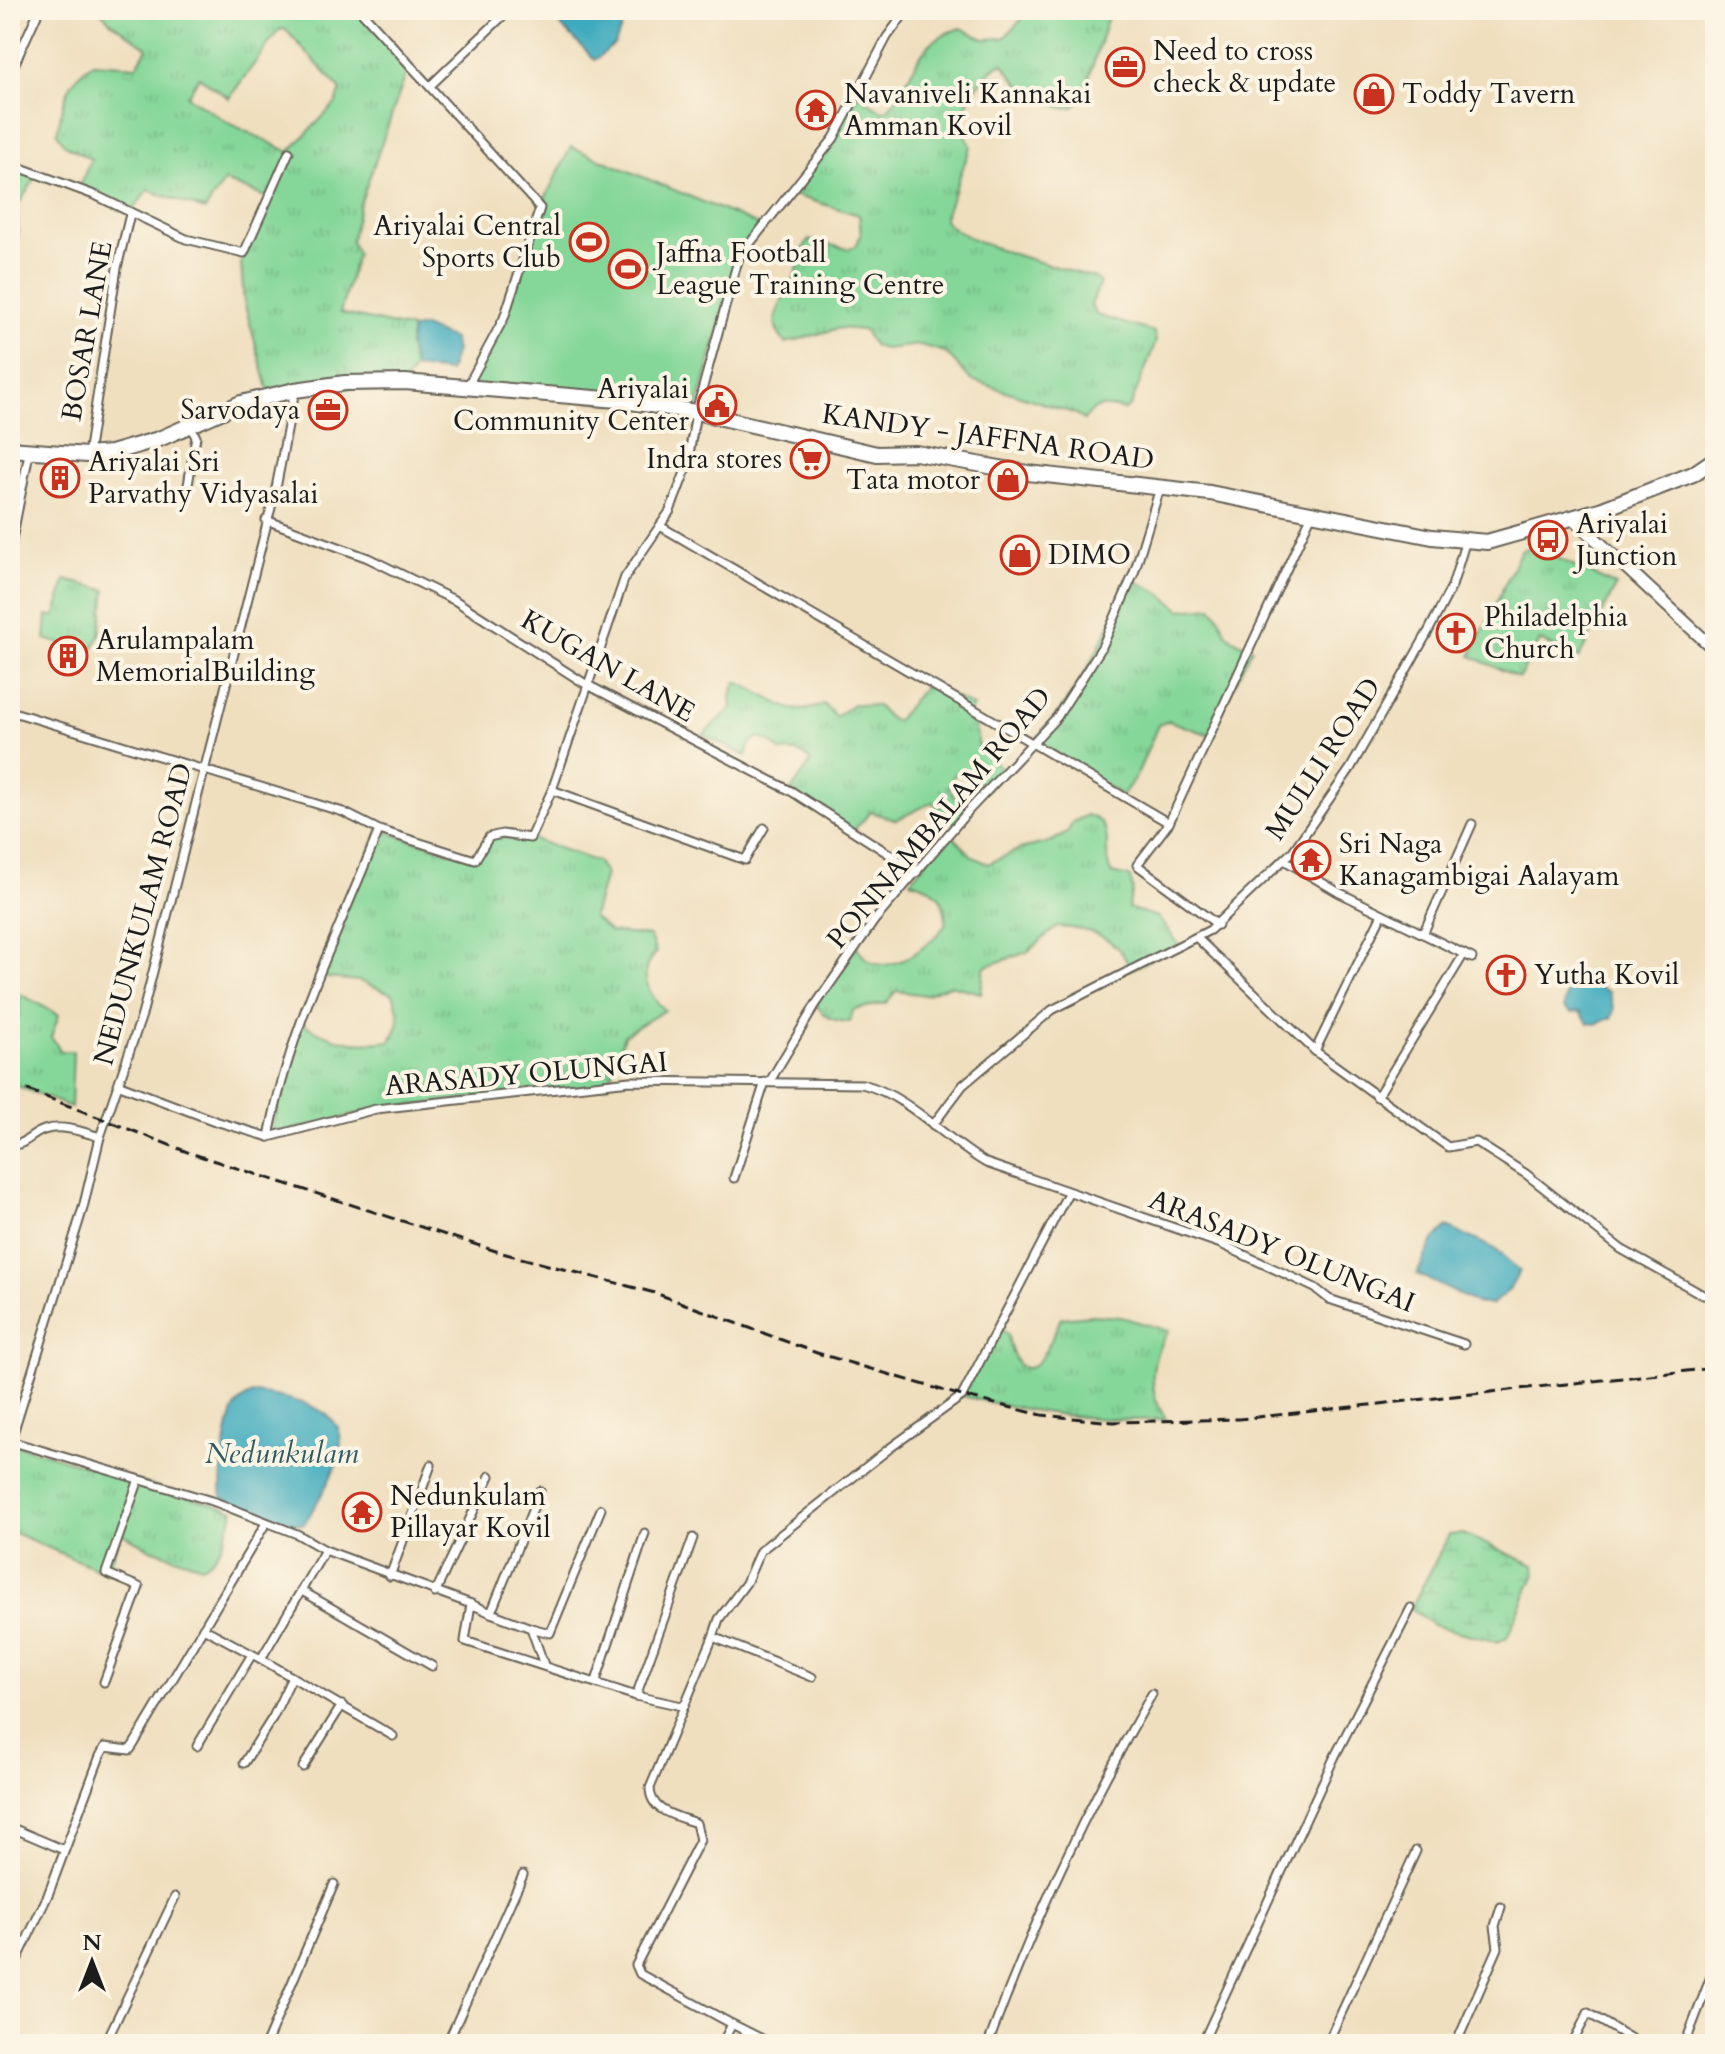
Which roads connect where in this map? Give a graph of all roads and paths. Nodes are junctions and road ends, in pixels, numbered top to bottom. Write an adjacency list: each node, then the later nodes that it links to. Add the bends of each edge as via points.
1 (39, 10): 5 (street)
2 (360, 10): 6 (street)
3 (509, 10): 6 (street)
4 (907, 10): 12 (street, via 834,138 739,257)
5 (10, 74)
6 (431, 85): 10 (street, via 540,208 504,318)
7 (289, 152): 9 (street, via 244,253 186,239)
8 (10, 164): 9 (street)
9 (130, 214): 16 (street, BOSAR LANE)
10 (466, 387): 11 (highway, KANDY - JAFFNA ROAD, via 355,383); 12 (highway, KANDY - JAFFNA ROAD)
11 (295, 390): 13 (highway, KANDY - JAFFNA ROAD, via 241,403); 22 (street, NEDUNKULAM ROAD)
12 (696, 412): 18 (highway, KANDY - JAFFNA ROAD, via 877,454 916,453 1028,473); 23 (street, via 687,467)
13 (190, 426): 16 (highway, KANDY - JAFFNA ROAD, via 129,448); 19 (street, via 196,437)
14 (10, 449): 15 (highway, KANDY - JAFFNA ROAD)
15 (29, 453): 16 (highway, KANDY - JAFFNA ROAD); 25 (street)
16 (88, 455)
17 (1715, 459): 21 (highway, KANDY - JAFFNA ROAD, via 1693,474)
18 (1160, 486): 20 (highway, KANDY - JAFFNA ROAD); 29 (street, PONNAMBALAM ROAD, via 1134,573 1102,647 1057,717)
19 (187, 491)
20 (1312, 514): 24 (highway, KANDY - JAFFNA ROAD); 32 (street)
21 (1574, 519): 24 (highway, KANDY - JAFFNA ROAD, via 1501,541); 26 (street)
22 (266, 520): 27 (street, KUGAN LANE, via 368,558 456,601); 30 (street, NEDUNKULAM ROAD)
23 (660, 526): 27 (street, via 625,577); 29 (street)
24 (1466, 540): 36 (street, MULLI ROAD, via 1452,586 1428,632 1350,769)
25 (10, 550)
26 (1715, 650)
27 (589, 686): 31 (street); 37 (street, KUGAN LANE, via 791,791)
28 (10, 711): 30 (street)
29 (1033, 742): 32 (street); 37 (street, PONNAMBALAM ROAD)
30 (204, 768): 35 (street, via 343,812); 44 (street, NEDUNKULAM ROAD)
31 (552, 790): 34 (street, via 745,860); 35 (street, via 530,838 489,837 475,860)
32 (1169, 823): 39 (street, via 1137,865)
33 (1472, 824): 40 (street)
34 (764, 828)
35 (379, 830): 48 (street, via 316,977 277,1093)
36 (1284, 860): 38 (street); 39 (street, MULLI ROAD)
37 (917, 872): 43 (street, PONNAMBALAM ROAD, via 874,921)
38 (1382, 914): 40 (street); 42 (street)
39 (1218, 925): 41 (street, MULLI ROAD)
40 (1423, 934): 45 (street, via 1468,956)
41 (1197, 938): 42 (street); 46 (street, MULLI ROAD, via 1052,1010 963,1085)
42 (1315, 1051): 45 (street)
43 (768, 1082): 46 (street, ARASADY OLUNGAI, via 883,1089); 48 (street, ARASADY OLUNGAI, via 630,1081 470,1097 376,1109); 50 (street, PONNAMBALAM ROAD)
44 (120, 1085): 47 (street, NEDUNKULAM ROAD); 48 (street)
45 (1377, 1097): 52 (street, via 1448,1147 1476,1142 1502,1157 1623,1250 1703,1295)
46 (933, 1125): 51 (street, ARASADY OLUNGAI, via 986,1163)
47 (100, 1137): 49 (street, via 75,1129 44,1130); 54 (street, NEDUNKULAM ROAD)
48 (269, 1137)
49 (10, 1145)
50 (734, 1178)
51 (1068, 1193): 53 (street, ARASADY OLUNGAI, via 1221,1244 1329,1299); 72 (street, via 962,1396 760,1551)
52 (1715, 1296)
53 (1464, 1344)
54 (10, 1442): 57 (street)
55 (431, 1465): 64 (street)
56 (490, 1476): 66 (street)
57 (138, 1482): 60 (street, via 215,1502); 80 (street, via 106,1573 139,1587)
58 (540, 1491): 69 (street)
59 (601, 1509): 71 (street, via 550,1633)
60 (266, 1523): 63 (street); 70 (street)
61 (645, 1533): 79 (street)
62 (693, 1538): 82 (street)
63 (325, 1550): 64 (street); 65 (street)
64 (390, 1576): 66 (street)
65 (302, 1591): 74 (street); 76 (street)
66 (435, 1593): 67 (street)
67 (471, 1604): 69 (street); 75 (street, via 465,1641)
68 (1411, 1608): 105 (street, via 1335,1756)
69 (491, 1613): 71 (street)
70 (203, 1628): 73 (street); 90 (street, via 130,1750 105,1747)
71 (531, 1628): 75 (street)
72 (713, 1637): 78 (street); 84 (street)
73 (251, 1656): 74 (street); 86 (street)
74 (261, 1659): 77 (street)
75 (544, 1665): 79 (street)
76 (432, 1666)
77 (292, 1677): 83 (street); 87 (street)
78 (812, 1677)
79 (596, 1681): 82 (street)
80 (104, 1682)
81 (1152, 1694): 104 (street, via 1082,1821)
82 (636, 1696): 84 (street)
83 (342, 1705): 85 (street); 88 (street)
84 (682, 1706): 98 (street, via 650,1798 657,1808 696,1823 700,1840 636,1965 640,1974)
85 (393, 1736)
86 (197, 1746)
87 (244, 1763)
88 (303, 1767)
89 (10, 1827): 90 (street)
90 (64, 1850): 97 (street)
91 (1416, 1851): 106 (street)
92 (523, 1875): 101 (street)
93 (334, 1884): 100 (street)
94 (175, 1897): 99 (street)
95 (1501, 1907): 107 (street, via 1495,1926 1498,1948)
96 (1715, 1966): 110 (street)
97 (10, 1975)
98 (732, 2024): 102 (street); 103 (street)
99 (105, 2044)
100 (266, 2044)
101 (447, 2044)
102 (722, 2044)
103 (772, 2044)
104 (988, 2044)
105 (1202, 2044)
106 (1327, 2044)
107 (1456, 2044)
108 (1572, 2044): 109 (street, via 1588,2013)
109 (1640, 2044)
110 (1685, 2044)

